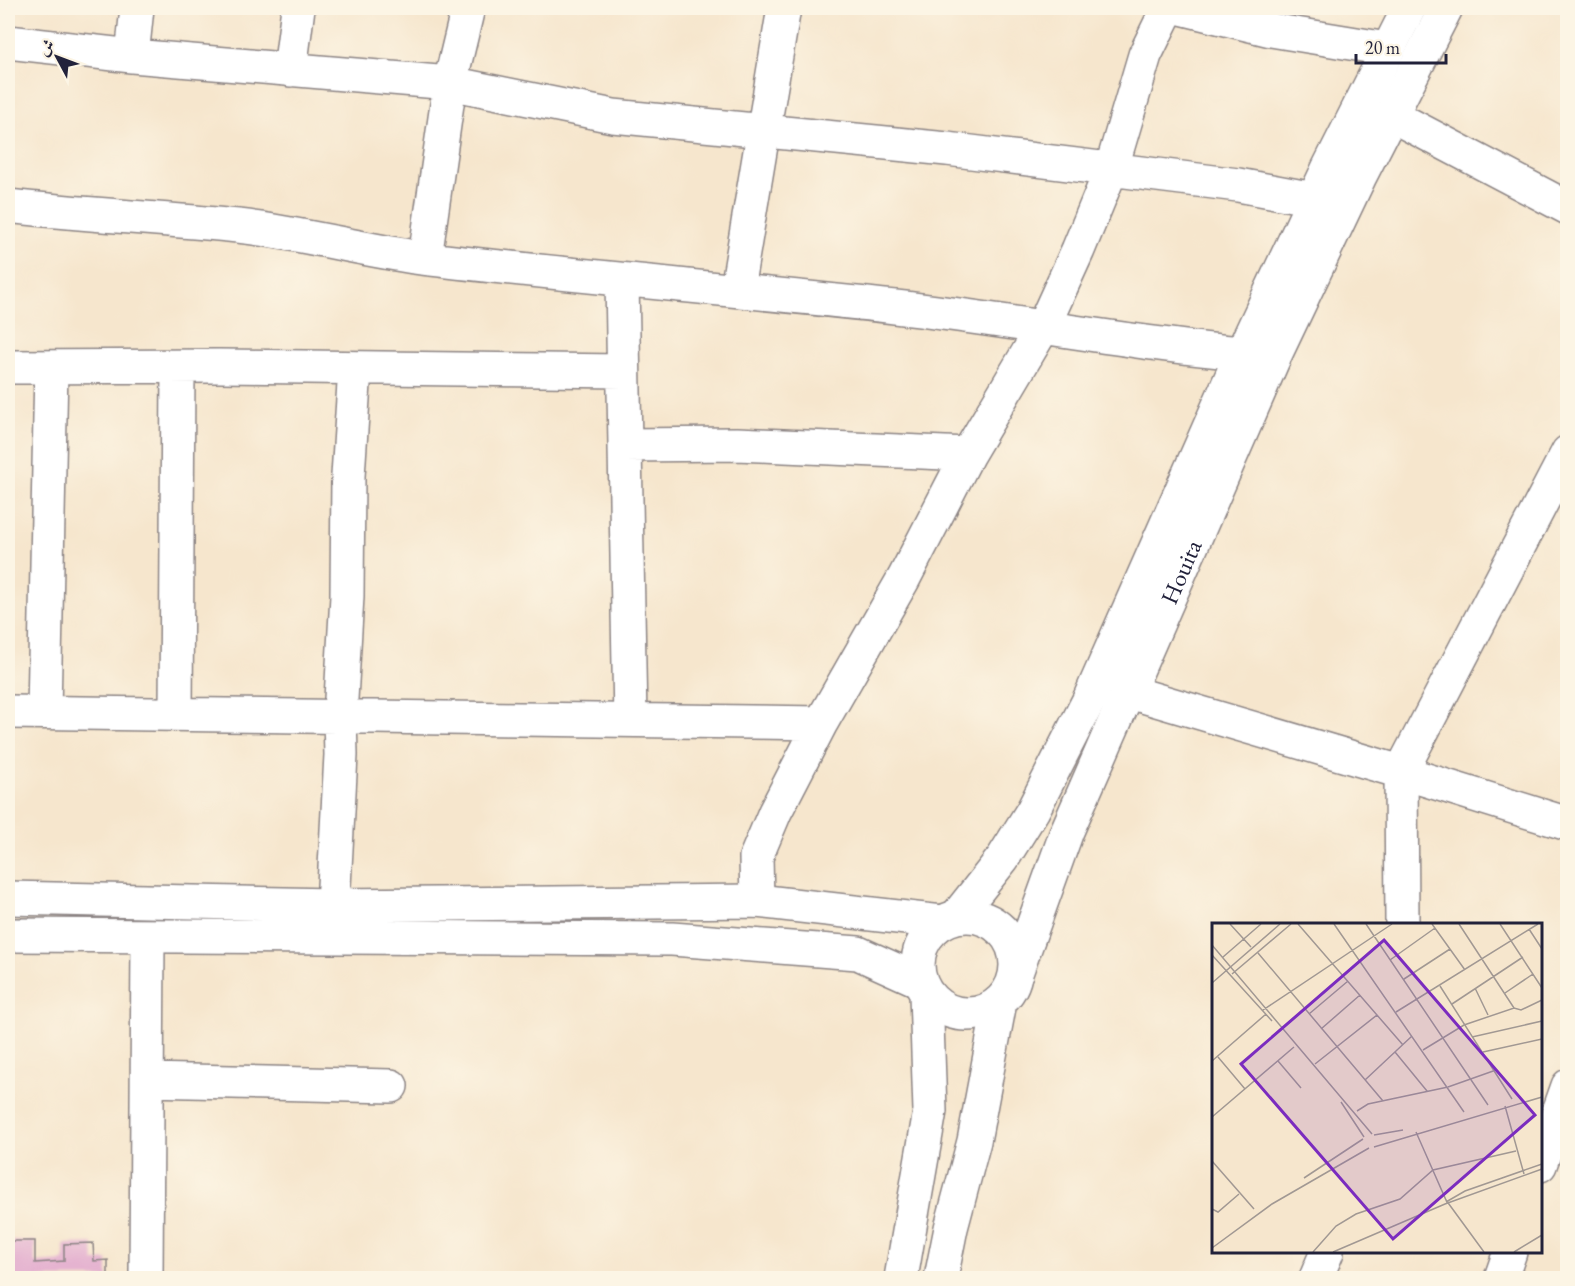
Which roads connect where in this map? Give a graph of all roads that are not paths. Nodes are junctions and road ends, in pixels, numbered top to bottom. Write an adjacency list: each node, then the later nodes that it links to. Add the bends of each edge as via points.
1 (137, 8): 11 (street)
2 (297, 8): 12 (street)
3 (468, 8): 13 (street)
4 (784, 8): 15 (street)
5 (1168, 8): 16 (street, via 1145,54)
6 (1181, 8): 10 (street, via 1271,30)
7 (1408, 8): 10 (street, Houita)
8 (1446, 8): 14 (street, Houita)
9 (8, 42): 11 (street)
10 (1387, 49): 17 (street, Houita)
11 (132, 56): 12 (street)
12 (290, 70): 13 (street)
13 (450, 83): 15 (street, via 613,116); 20 (street)
14 (1391, 115): 19 (street); 33 (street, Houita, via 1276,353)
15 (764, 132): 16 (street, via 947,149); 22 (street)
16 (1111, 170): 17 (street, via 1238,185); 23 (street)
17 (1314, 199): 24 (street, Houita)
18 (8, 206): 20 (street, via 240,226)
19 (1568, 208)
20 (425, 258): 21 (street)
21 (622, 280): 22 (street); 29 (street)
22 (737, 289): 23 (street, via 928,311)
23 (1042, 329): 24 (street, via 1170,347); 32 (street)
24 (1242, 352): 45 (street, Houita, via 1089,700 1038,800 1003,858)
25 (8, 367): 27 (street)
26 (178, 367): 27 (street); 28 (street); 36 (street)
27 (51, 368): 35 (street)
28 (355, 368): 29 (street); 37 (street)
29 (623, 371): 30 (street)
30 (625, 445): 32 (street, via 738,444); 38 (street)
31 (1568, 452): 40 (street)
32 (968, 453): 39 (street, via 904,578)
33 (1126, 691): 40 (street); 49 (street, Houita, via 1067,831)
34 (8, 711): 35 (street)
35 (44, 712): 36 (street)
36 (176, 714): 37 (street)
37 (340, 716): 38 (street); 44 (street)
38 (630, 720): 39 (street)
39 (821, 723): 43 (street, via 756,857)
40 (1401, 772): 41 (street); 46 (street)
41 (1568, 824)
42 (8, 898): 44 (street)
43 (757, 901): 44 (street); 45 (street)
44 (333, 905)
45 (949, 919): 49 (street, via 973,916 1002,930 1011,942); 50 (street, via 929,933 920,946 917,963)
46 (1402, 923)
47 (8, 935): 48 (street)
48 (148, 937): 50 (street, via 672,939 858,952); 52 (street)
49 (1016, 973): 51 (street)
50 (923, 988): 51 (street, via 938,1006 953,1013 969,1015); 59 (street, via 930,1112)
51 (1000, 1002): 60 (street, via 974,1141)
52 (148, 1080): 53 (street); 58 (street)
53 (391, 1086)
54 (1568, 1086): 55 (street)
55 (1542, 1159)
56 (1325, 1253): 61 (street)
57 (1509, 1253): 62 (street)
58 (146, 1278)
59 (901, 1278)
60 (941, 1278)
61 (1316, 1278)
62 (1501, 1278)

